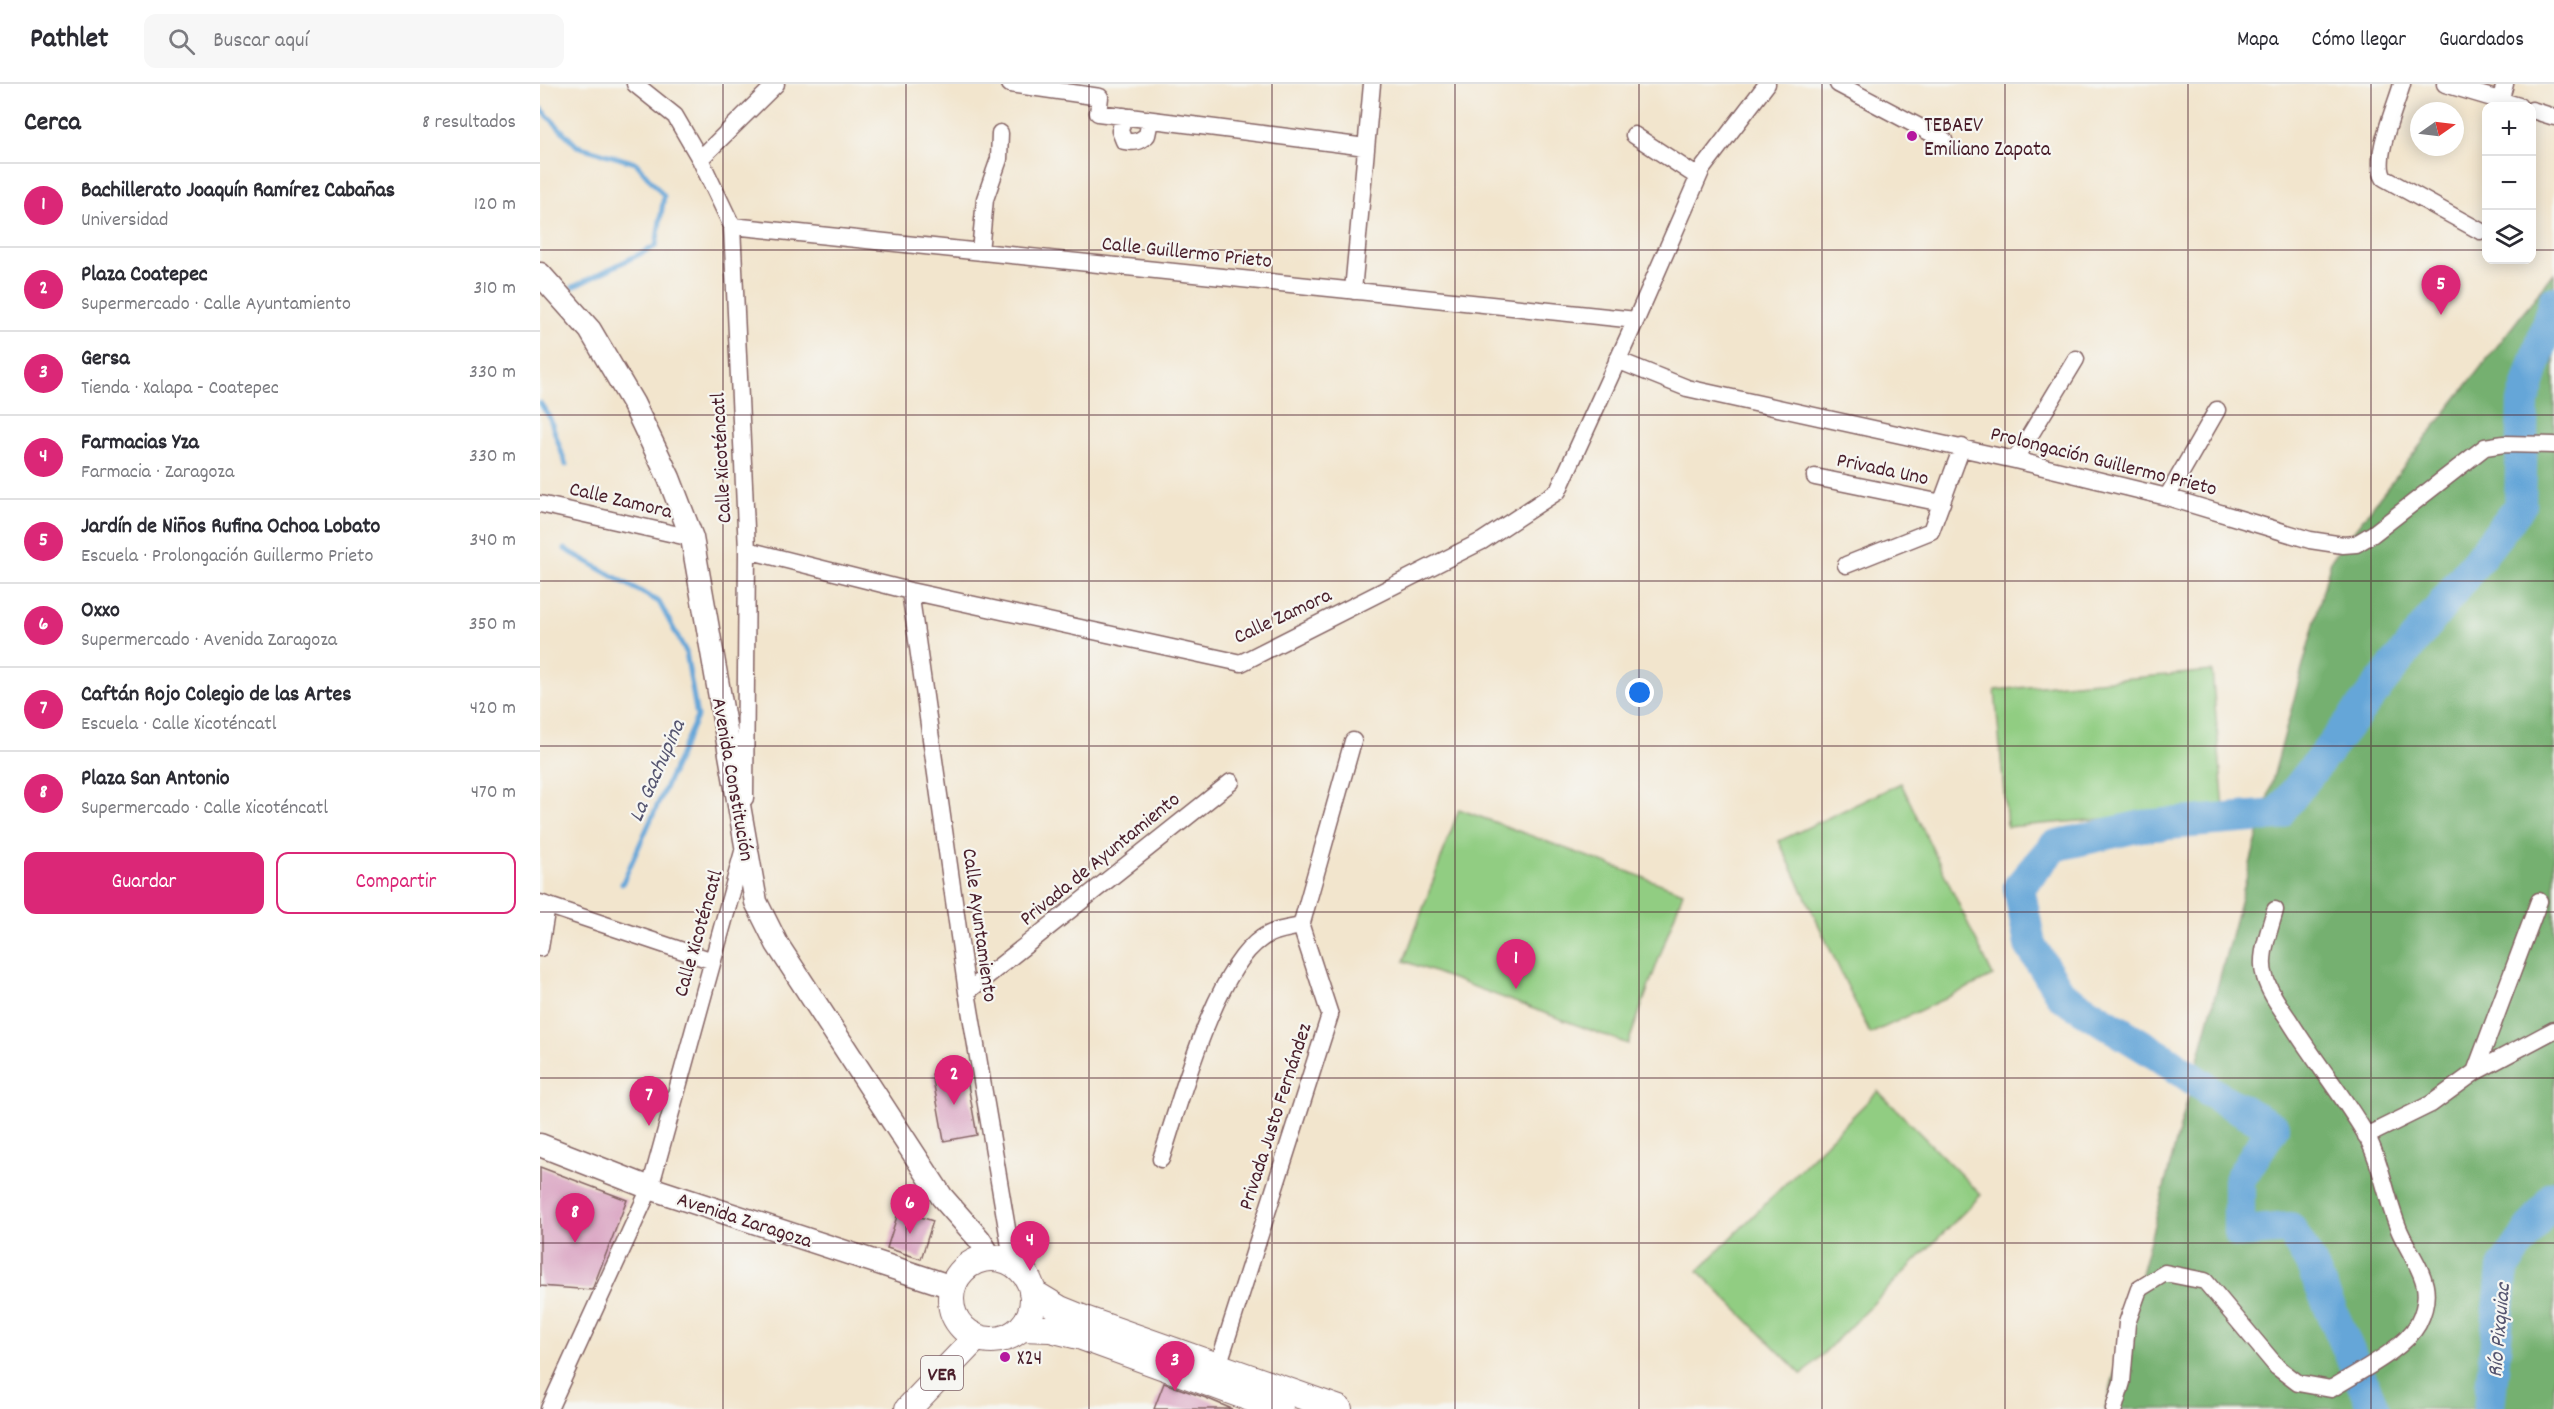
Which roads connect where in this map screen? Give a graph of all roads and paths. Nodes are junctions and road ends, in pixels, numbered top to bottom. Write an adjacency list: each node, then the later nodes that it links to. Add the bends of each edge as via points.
1 (635, 84): 20 (street, via 675,116)
2 (776, 84): 20 (street)
3 (1010, 84): 13 (street, via 1100,97 1098,113)
4 (1372, 84): 19 (street)
5 (1767, 84): 21 (street, Calle Zamora)
6 (1838, 84): 18 (street)
7 (2402, 84): 23 (street, via 2381,154 2380,173)
8 (2445, 84): 10 (street)
9 (2505, 84): 10 (street)
10 (2500, 101): 11 (street)
11 (2504, 102)
12 (2536, 111): 14 (street)
13 (1124, 116): 15 (street); 15 (street, via 1120,131 1124,141 1139,142 1147,135)
14 (2554, 117)
15 (1150, 121): 19 (street)
16 (1000, 133): 24 (street, via 999,159 985,199)
17 (1634, 135): 21 (street)
18 (1944, 140)
19 (1366, 147): 26 (street)
20 (700, 159): 22 (street)
21 (1698, 177): 27 (street, Calle Zamora)
22 (732, 226): 24 (street, Calle Guillermo Prieto); 39 (street, Calle Xicoténcatl)
23 (2480, 231)
24 (980, 252): 26 (street, Calle Guillermo Prieto)
25 (540, 274): 38 (main road, Avenida Constitución, via 590,330 633,403)
26 (1353, 291): 27 (street, Calle Guillermo Prieto)
27 (1636, 320): 29 (street, Calle Zamora)
28 (2076, 359): 33 (street)
29 (1617, 360): 32 (street, Prolongación Guillermo Prieto, via 1687,388); 41 (street, Calle Zamora, via 1558,491 1482,541 1241,663)
30 (2217, 410): 35 (street)
31 (2554, 445): 35 (street, Prolongación Guillermo Prieto, via 2485,447 2356,544 2310,540)
32 (1962, 447): 33 (street, Prolongación Guillermo Prieto); 36 (street)
33 (2015, 460): 35 (street, Prolongación Guillermo Prieto)
34 (1815, 477): 36 (street, Privada Uno)
35 (2168, 497)
36 (1942, 503): 40 (street, via 1931,531)
37 (541, 505): 38 (street, Calle Zamora)
38 (692, 538): 44 (main road, Avenida Constitución)
39 (747, 550): 41 (street, Calle Zamora); 44 (street, Calle Xicoténcatl)
40 (1846, 565)
41 (910, 591): 51 (street, Calle Ayuntamiento)
42 (1353, 741): 48 (street)
43 (1231, 782): 51 (street, Privada de Ayuntamiento)
44 (745, 846): 50 (street, Calle Xicoténcatl); 58 (main road, Avenida Constitución, via 756,902 777,944 942,1197)
45 (2539, 901): 53 (street)
46 (544, 905): 49 (street); 50 (street)
47 (2275, 910): 54 (street, via 2263,960 2265,978 2315,1063)
48 (1301, 926): 56 (street, via 1261,938 1246,952 1226,982 1213,1007); 63 (street, Privada Justo Fernández, via 1330,1015)
49 (540, 948)
50 (713, 962): 57 (street, Calle Xicoténcatl)
51 (968, 993): 58 (street, Calle Ayuntamiento)
52 (2554, 1030): 53 (street)
53 (2475, 1072): 54 (street, via 2431,1104)
54 (2366, 1136): 68 (street, via 2392,1214 2425,1280 2427,1294 2418,1324 2406,1339 2331,1389 2298,1383 2277,1367 2205,1281 2165,1273 2139,1289 2127,1323 2122,1382)
55 (540, 1145): 57 (main road, Avenida Zaragoza)
56 (1161, 1159)
57 (650, 1188): 59 (main road, Avenida Zaragoza); 64 (street, Calle Xicoténcatl)
58 (1002, 1261): 59 (main road, via 977,1260 965,1268); 60 (main road, via 1028,1280)
59 (952, 1287): 62 (main road, via 951,1306 956,1319)
60 (1032, 1292): 61 (main road, via 1032,1305); 63 (main road, via 1060,1309)
61 (1021, 1328): 62 (main road, via 1002,1339); 66 (main road, via 1050,1329 1082,1337)
62 (977, 1337): 65 (main road, VER)
63 (1218, 1366): 67 (main road)
64 (549, 1409)
65 (908, 1409)
66 (1281, 1409)
67 (1339, 1409)
68 (2114, 1409)

